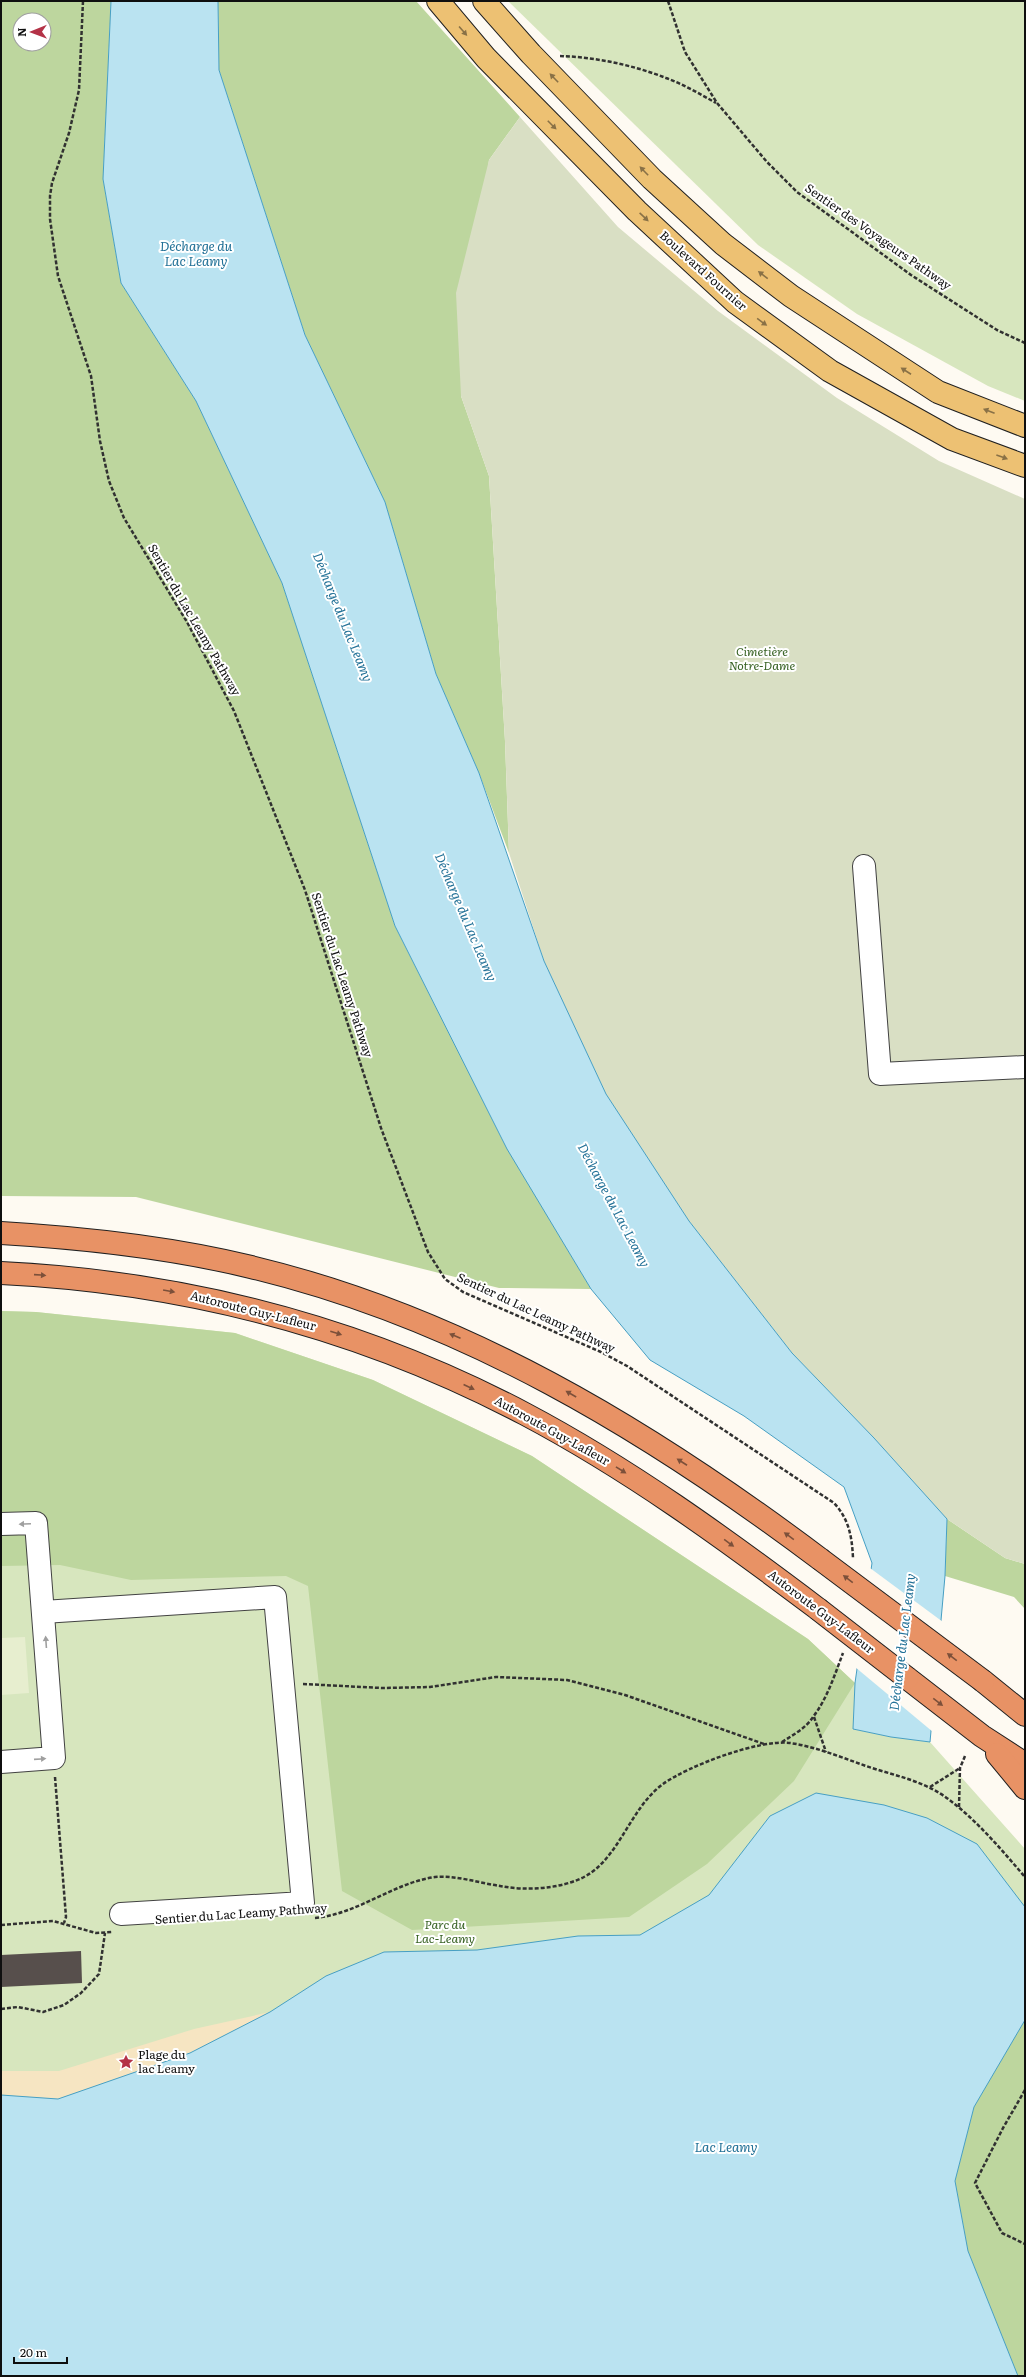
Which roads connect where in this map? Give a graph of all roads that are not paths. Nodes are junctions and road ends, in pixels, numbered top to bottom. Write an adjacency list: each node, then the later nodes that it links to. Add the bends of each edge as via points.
1 (438, 1): 4 (main road, Boulevard Fournier, one-way to 4, via 486,58 621,194 735,302 830,371 952,439)
2 (484, 1): 3 (main road, one-way to 2, via 938,392 791,296 724,244 658,184 531,54)
3 (1025, 426)
4 (1025, 466)
5 (864, 866): 6 (lane, via 880,1074)
6 (1025, 1067)
7 (1, 1233): 11 (highway, one-way to 7, bridge, via 820,1559 707,1479 573,1395 494,1353 417,1320 326,1287 228,1262 118,1242)
8 (1, 1273): 14 (highway, Autoroute Guy-Lafleur, one-way to 14, bridge, via 107,1282 195,1296 311,1325 395,1355 497,1400 600,1456 687,1513 818,1609)
9 (1, 1524): 10 (lane, one-way to 9, via 36,1523)
10 (44, 1612): 15 (lane, one-way to 10, via 54,1758); 18 (lane, via 276,1597 302,1902)
11 (983, 1681): 12 (highway); 13 (highway)
12 (1025, 1706)
13 (1025, 1715)
14 (982, 1736): 16 (highway, Autoroute Guy-Lafleur); 17 (highway)
15 (1, 1762)
16 (1025, 1764)
17 (1025, 1788)
18 (120, 1923)

